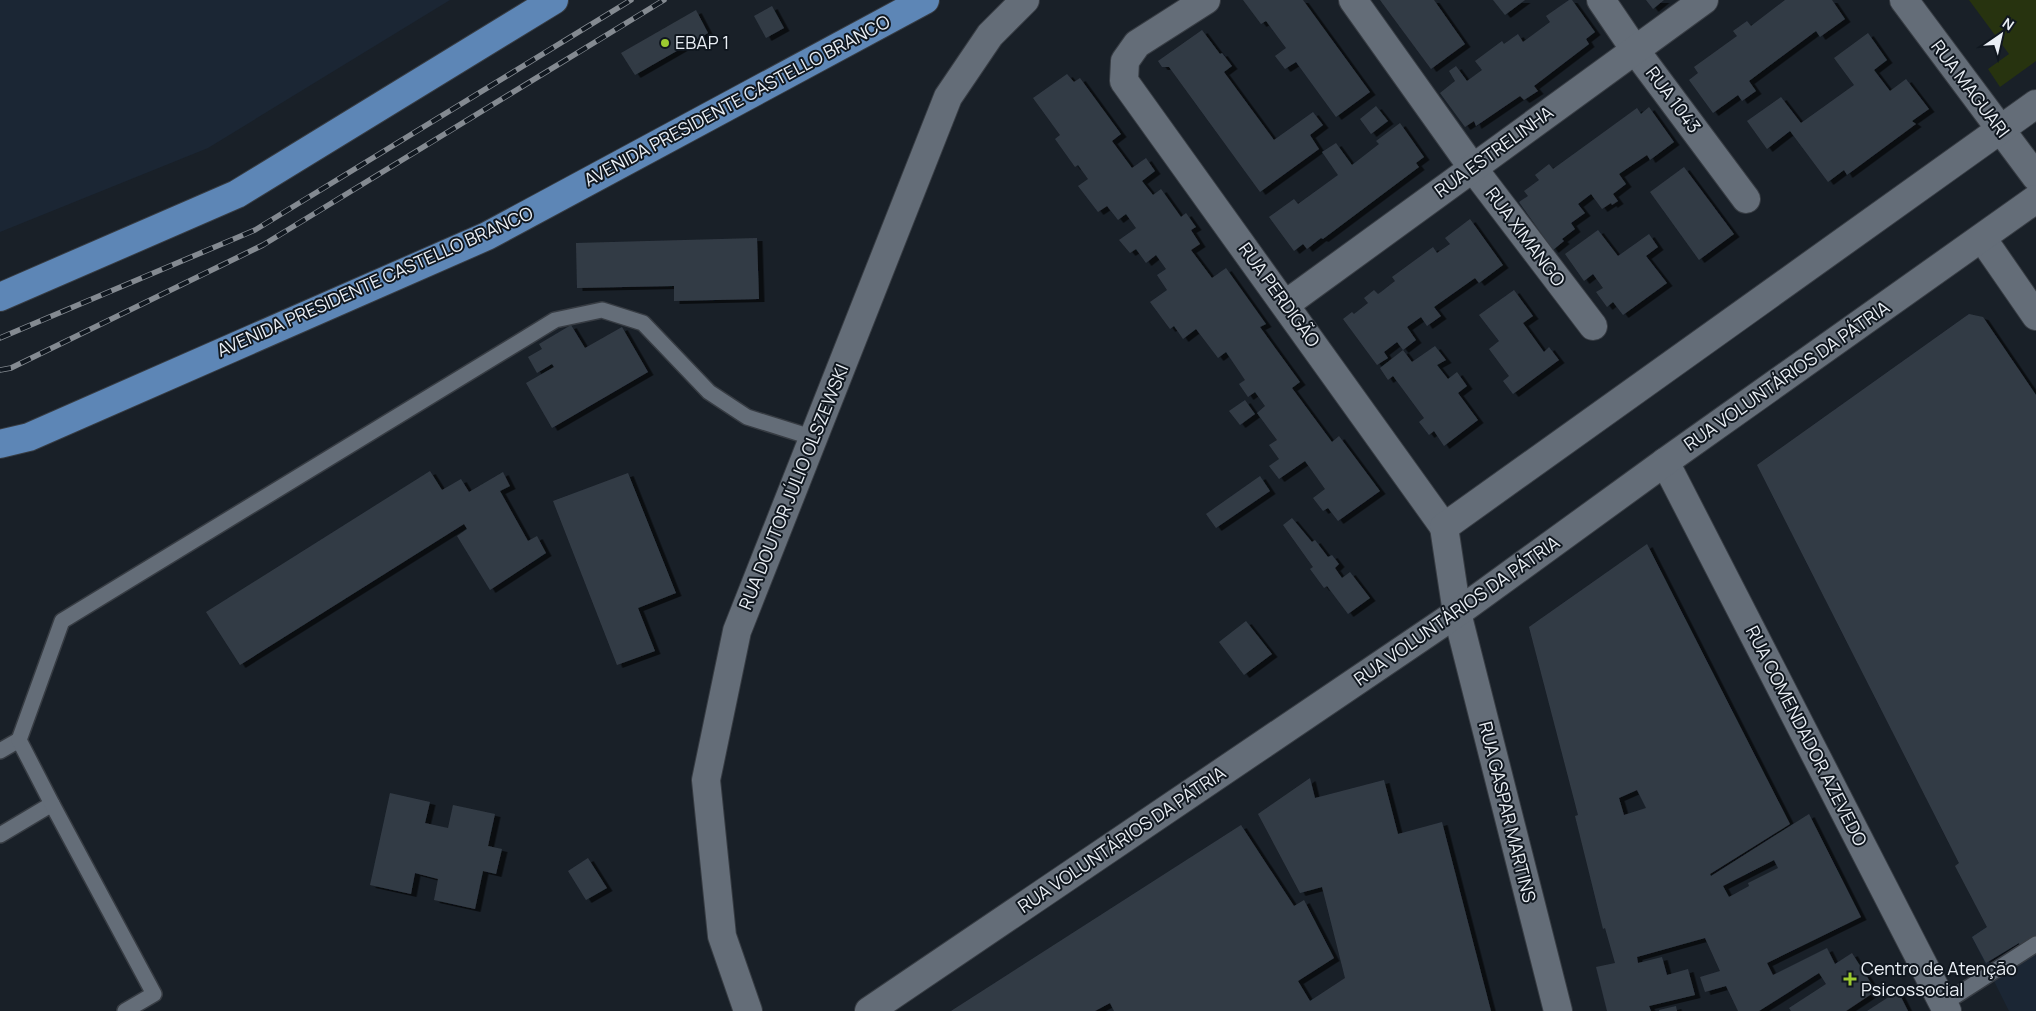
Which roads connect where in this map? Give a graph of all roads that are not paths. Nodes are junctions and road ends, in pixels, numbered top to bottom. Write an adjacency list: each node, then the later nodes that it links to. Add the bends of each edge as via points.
1 (554, 0): 17 (main road, via 237,194)
2 (925, 0): 22 (main road, AVENIDA PRESIDENTE CASTELLO BRANCO, via 487,236 29,437)
3 (1025, 0): 21 (street, RUA DOUTOR JÚLIO OLSZEWSKI, via 990,35 948,98)
4 (1206, 0): 18 (street, RUA PERDIGÃO, via 1137,44 1125,61 1124,82)
5 (1353, 0): 12 (street, RUA XIMANGO)
6 (1601, 0): 9 (street, RUA 1043)
7 (1704, 0): 9 (street, RUA ESTRELINHA)
8 (1904, 0): 11 (street, RUA MAGUARI)
9 (1635, 50): 12 (street, RUA ESTRELINHA); 14 (street, RUA 1043)
10 (2036, 104): 11 (street)
11 (2000, 130): 13 (street, RUA MAGUARI); 24 (street)
12 (1472, 167): 18 (street, RUA ESTRELINHA); 20 (street, RUA XIMANGO)
13 (2036, 177)
14 (1746, 199)
15 (2036, 199): 16 (street, RUA VOLUNTÁRIOS DA PÁTRIA)
16 (1982, 238): 19 (street); 23 (street, RUA VOLUNTÁRIOS DA PÁTRIA)
17 (0, 297)
18 (1286, 304): 24 (street, RUA PERDIGÃO)
19 (2036, 316)
20 (1593, 326)
21 (814, 438): 26 (lane, via 747,417 709,392 643,323 602,310 555,320 62,621); 33 (street, RUA DOUTOR JÚLIO OLSZEWSKI, via 737,631 706,780 722,936)
22 (0, 444)
23 (1665, 462): 25 (street, RUA VOLUNTÁRIOS DA PÁTRIA); 31 (street, RUA COMENDADOR AZEVEDO)
24 (1444, 526): 25 (street, RUA GASPAR MARTINS)
25 (1457, 613): 34 (street, RUA VOLUNTÁRIOS DA PÁTRIA); 35 (street, RUA GASPAR MARTINS)
26 (19, 740): 27 (lane); 28 (lane)
27 (0, 751)
28 (52, 804): 29 (lane); 32 (lane, via 154,994)
29 (0, 835)
30 (2036, 944): 31 (lane)
31 (1945, 1008)
32 (125, 1011)
33 (748, 1011)
34 (869, 1011)
35 (1558, 1011)

